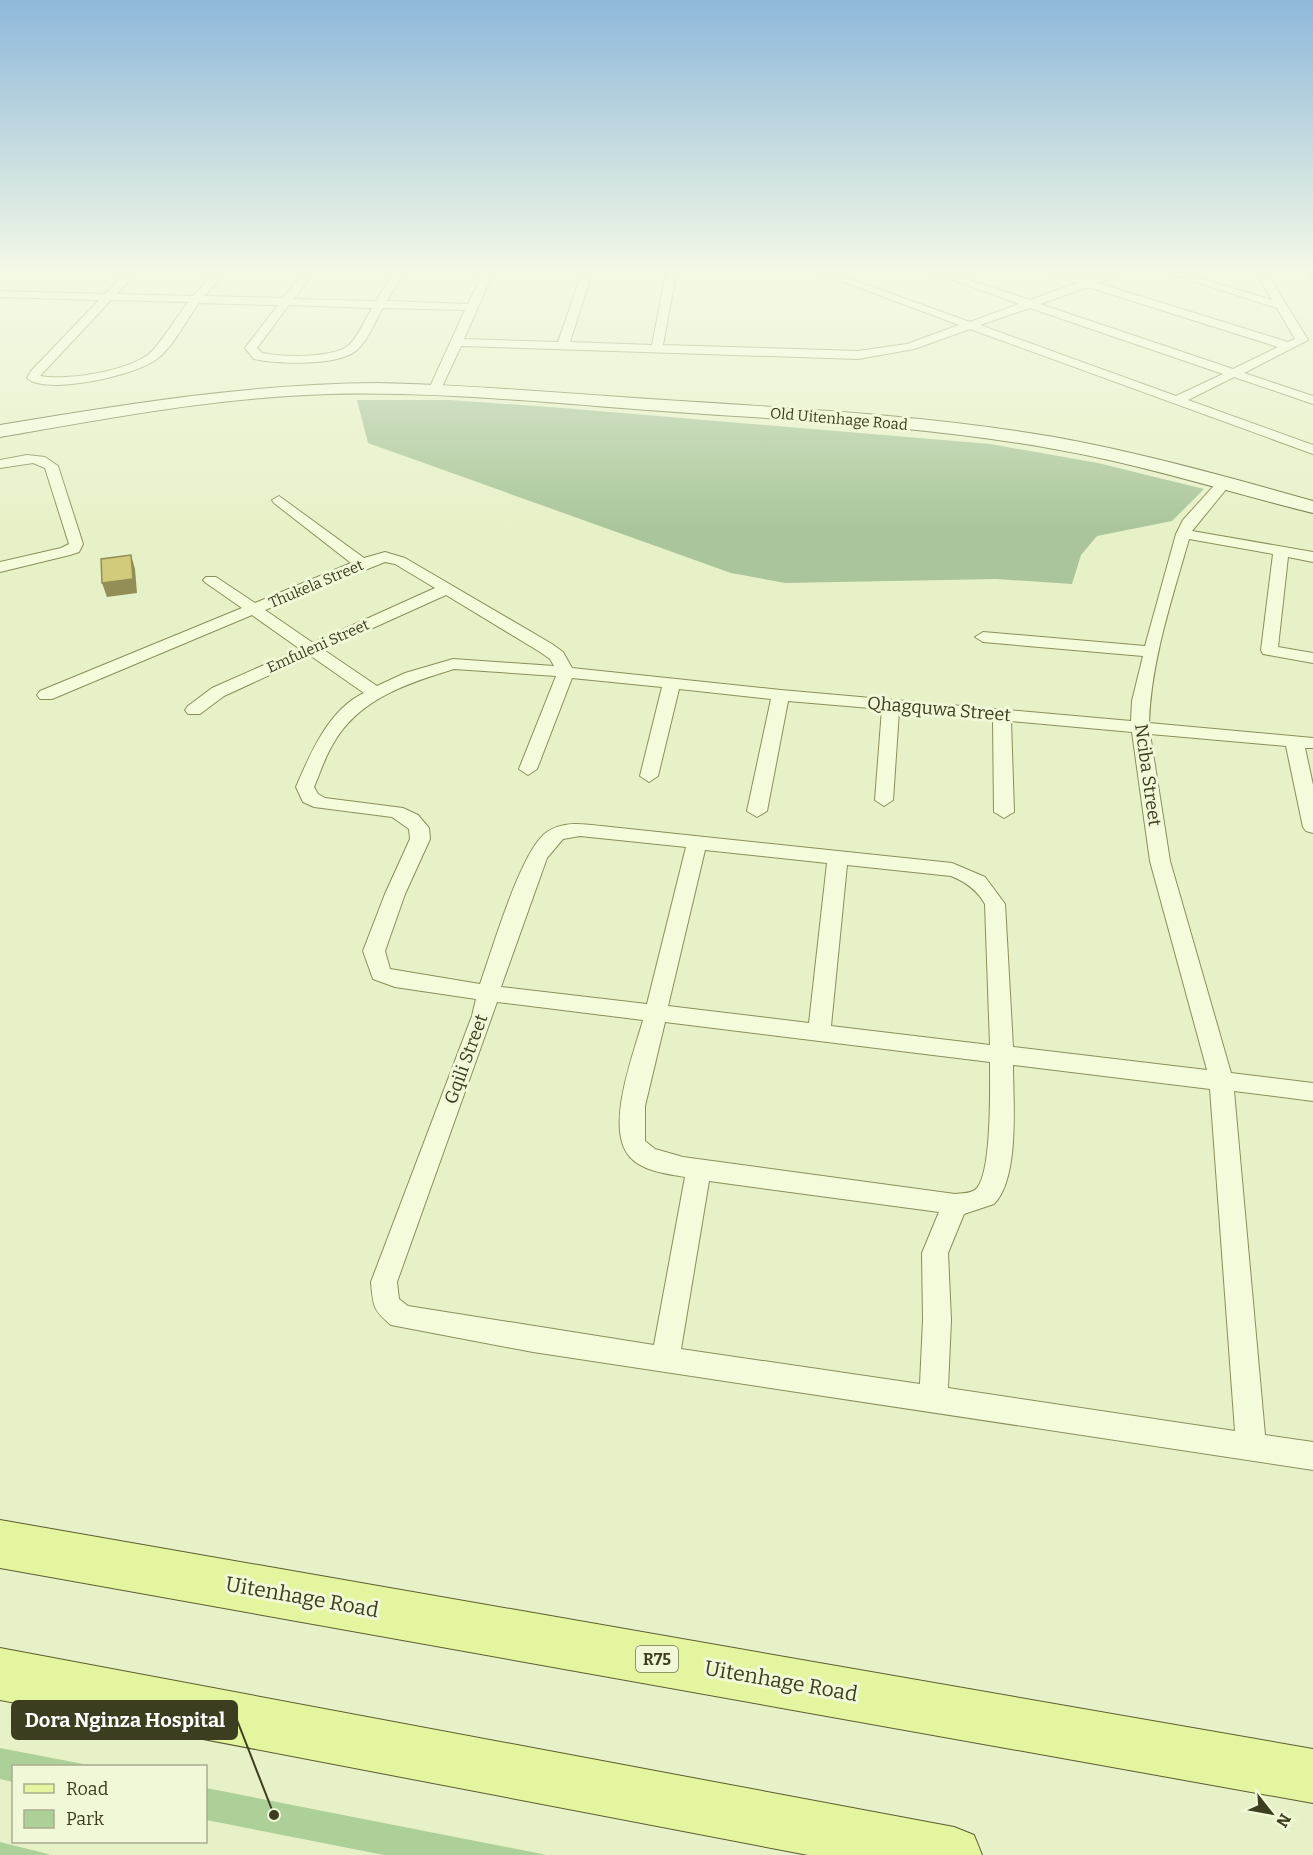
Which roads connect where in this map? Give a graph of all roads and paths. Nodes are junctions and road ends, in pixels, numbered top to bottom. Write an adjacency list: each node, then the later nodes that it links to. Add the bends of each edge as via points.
1 (47, 360): 2 (street, via 34,374 37,381 52,383 93,376)
2 (149, 360)
3 (448, 360): 8 (street)
4 (1065, 360): 9 (street)
5 (1195, 360): 7 (street)
6 (1260, 360): 7 (street)
7 (1234, 373): 9 (street); 10 (street)
8 (435, 389): 11 (street, Old Uitenhage Road, via 339,388 243,394 147,405); 14 (street, Old Uitenhage Road, via 960,429 1106,453)
9 (1178, 400): 12 (street)
10 (1313, 400)
11 (0, 431)
12 (1313, 450)
13 (0, 464): 21 (street, via 40,460 51,466 76,539 74,549)
14 (1226, 482): 16 (street, Old Uitenhage Road); 17 (street, Nciba Street, via 1188,523)
15 (279, 500): 20 (street)
16 (1313, 507)
17 (1183, 534): 18 (street); 27 (street, Nciba Street)
18 (1281, 550): 19 (street); 28 (street, via 1269,650)
19 (1313, 557)
20 (362, 564): 23 (street, Thukela Street, via 392,558); 24 (street, Thukela Street)
21 (0, 567)
22 (211, 580): 24 (street)
23 (446, 589): 26 (street, Emfuleni Street); 29 (street, Thukela Street, via 546,648)
24 (252, 610): 26 (street); 32 (street, Thukela Street)
25 (983, 637): 27 (street)
26 (310, 650): 31 (street); 35 (street, Emfuleni Street, via 218,692)
27 (1152, 652): 37 (street, Nciba Street)
28 (1313, 658)
29 (566, 672): 30 (street, Qhagquwa Street); 31 (street, Gqili Street, via 453,664); 40 (street)
30 (672, 683): 33 (street, Qhagquwa Street); 41 (street)
31 (374, 692): 48 (street, Gqili Street, via 349,711 325,741 305,787 310,798 321,803 396,812 419,828 420,839 374,951 381,974)
32 (46, 695)
33 (781, 695): 34 (street, Qhagquwa Street); 43 (street)
34 (891, 704): 36 (street, Qhagquwa Street); 42 (street)
35 (194, 710)
36 (1002, 714): 37 (street, Qhagquwa Street); 44 (street)
37 (1140, 726): 38 (street, Qhagquwa Street); 52 (street, Nciba Street, via 1160,861)
38 (1294, 741): 39 (street, Qhagquwa Street); 45 (street)
39 (1313, 743)
40 (528, 769)
41 (649, 776)
42 (884, 800)
43 (757, 811)
44 (1004, 812)
45 (1313, 827)
46 (697, 842): 47 (street); 48 (street, via 573,829 557,833 545,843 537,858); 49 (street)
47 (838, 858): 50 (street); 51 (street, via 952,870 965,873 989,892 995,904)
48 (488, 993): 49 (street); 56 (street, Gqili Street, via 479,1027 384,1282 386,1305 401,1317 533,1340)
49 (654, 1011): 50 (street); 54 (street, via 629,1129 632,1143 655,1161)
50 (819, 1032): 51 (street)
51 (1002, 1056): 52 (street); 55 (street, via 996,1173 989,1193 975,1203)
52 (1221, 1079): 53 (street); 58 (street, Nciba Street)
53 (1313, 1092)
54 (699, 1169): 55 (street); 56 (street)
55 (955, 1204): 57 (street, via 935,1253)
56 (666, 1357): 57 (street, Gqili Street)
57 (933, 1398): 58 (street, Gqili Street)
58 (1251, 1447): 59 (street, Gqili Street)
59 (1313, 1456)
60 (0, 1544): 62 (main road, Uitenhage Road / R75)
61 (0, 1674): 63 (main road)
62 (1313, 1776)
63 (954, 1855)

